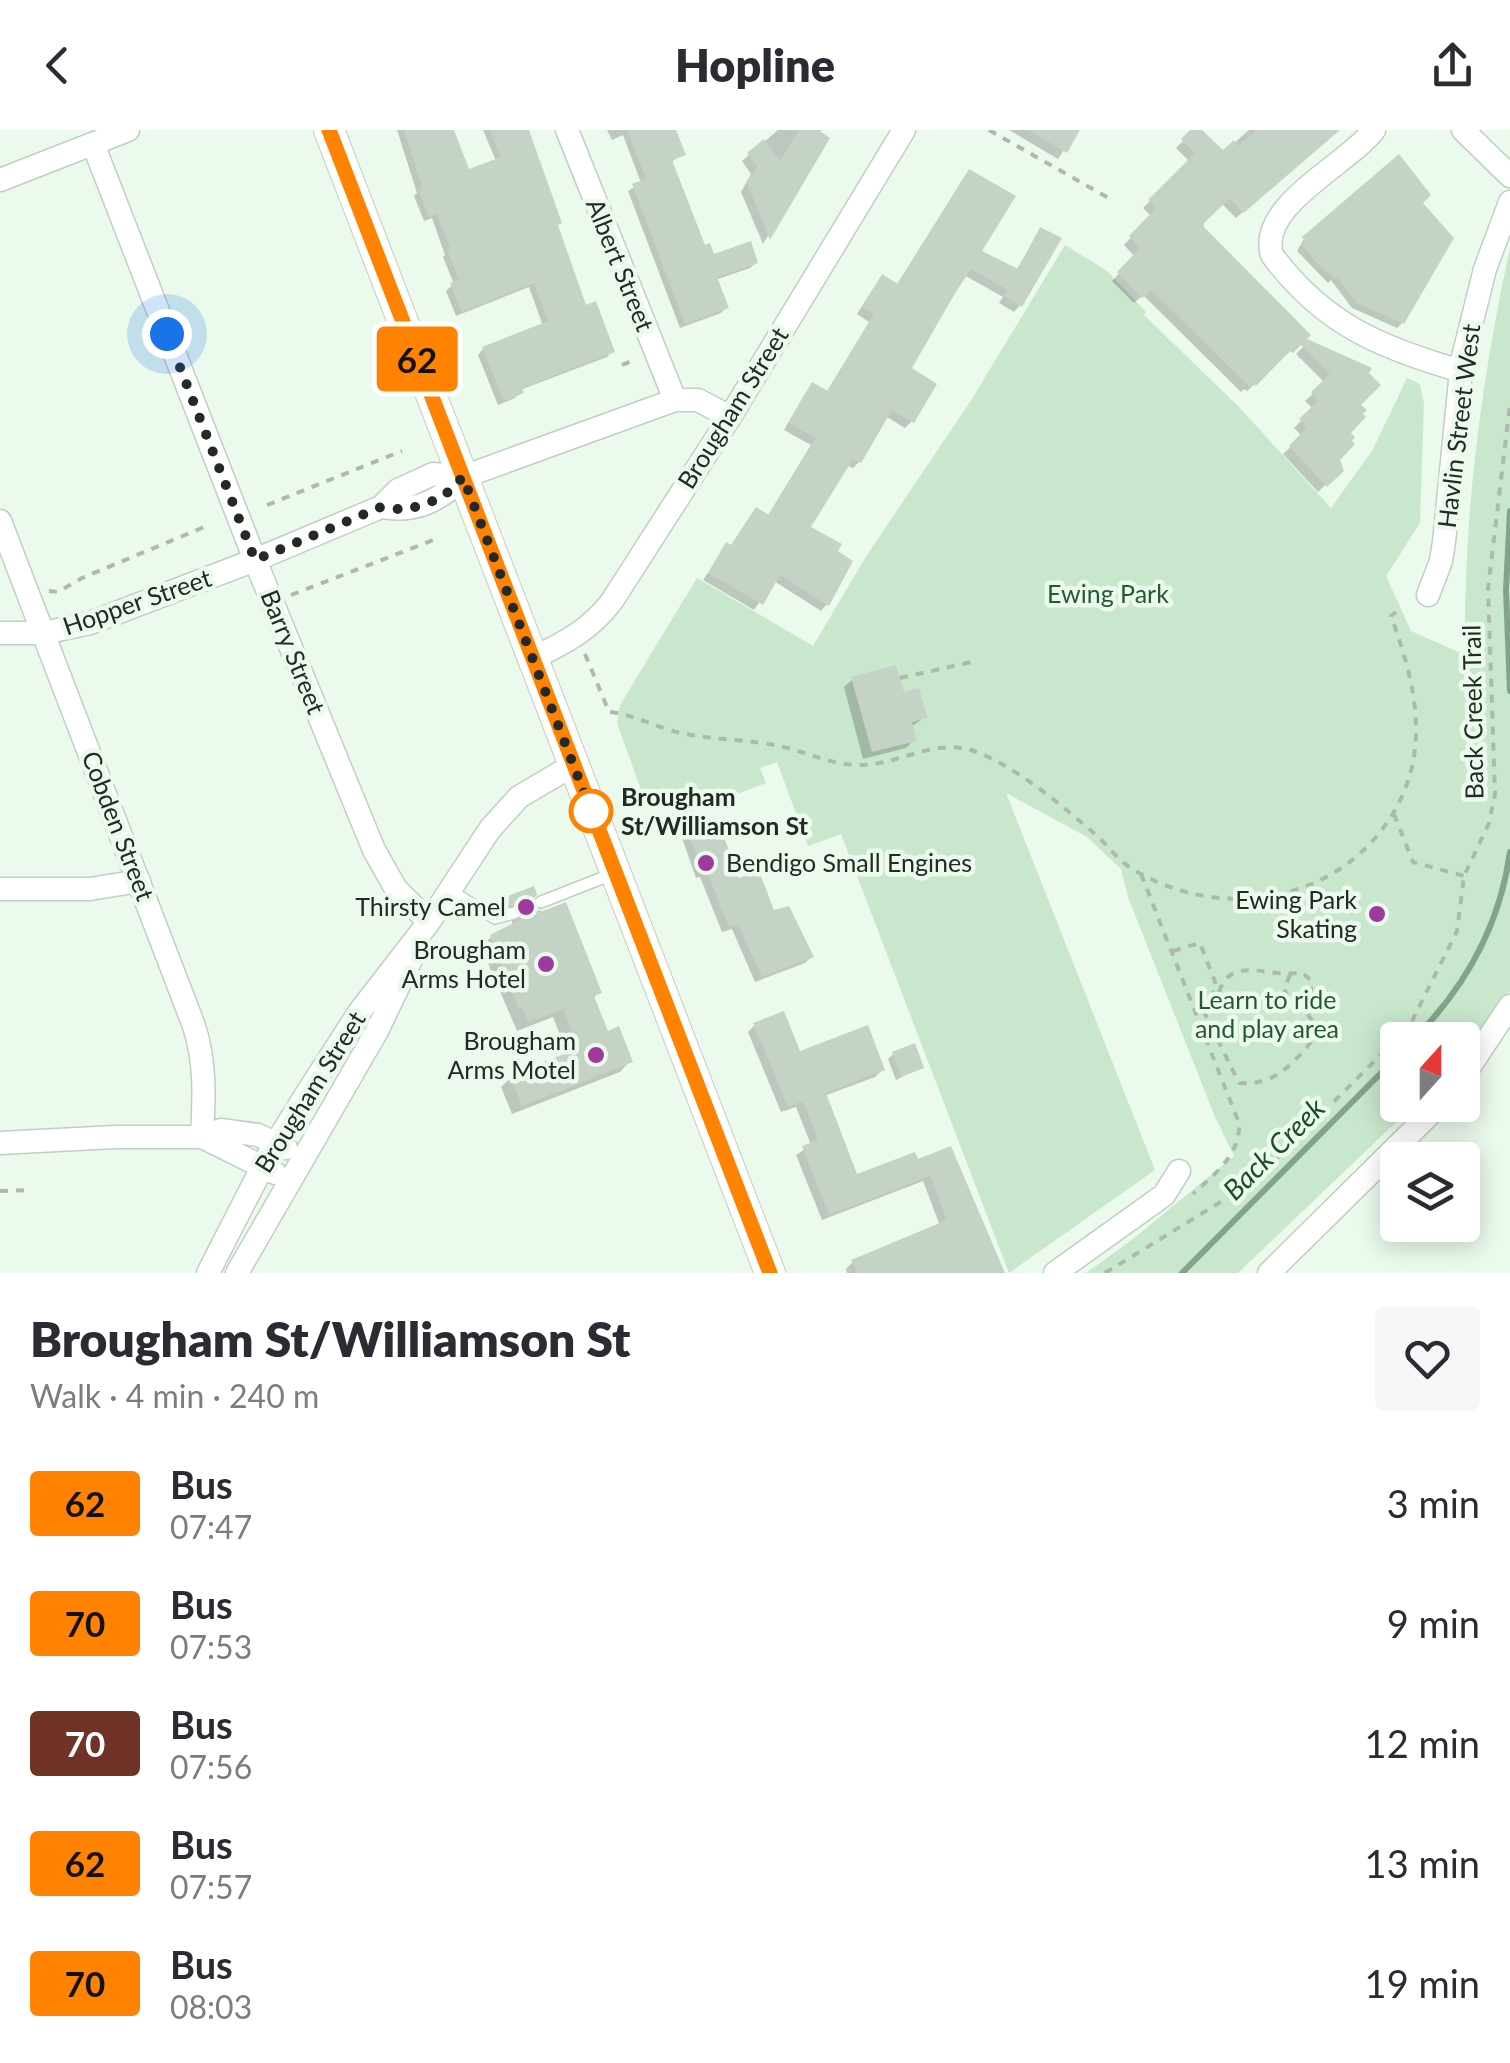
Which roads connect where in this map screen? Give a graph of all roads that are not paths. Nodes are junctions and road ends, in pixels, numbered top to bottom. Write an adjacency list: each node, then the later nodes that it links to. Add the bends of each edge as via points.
1 (128, 130): 7 (street)
2 (329, 130): 14 (street)
3 (567, 130): 12 (street, Albert Street)
4 (904, 130): 13 (street, Brougham Street)
5 (1374, 130): 11 (street, via 1275,220 1272,255 1339,323)
6 (1463, 130): 8 (street)
7 (93, 144): 9 (street); 16 (street, Barry Street)
8 (1507, 168)
9 (0, 180)
10 (1510, 202): 11 (street, Havlin Street West)
11 (1460, 371): 17 (street, Havlin Street West, via 1444,542)
12 (674, 400): 13 (street, via 698,400); 14 (street, Hopper Street)
13 (730, 416): 20 (street, Brougham Street, via 605,611 577,636)
14 (463, 477): 16 (street, Hopper Street, via 433,474 398,490 381,507); 20 (street)
15 (0, 521): 18 (street, Cobden Street)
16 (255, 560): 18 (street, Hopper Street, via 90,623); 28 (street, Barry Street, via 374,850 396,890)
17 (1428, 595)
18 (44, 632): 19 (street, Hopper Street); 23 (street, Cobden Street)
19 (0, 633)
20 (533, 658): 21 (street)
21 (573, 765): 22 (street); 25 (street, Brougham Street, via 504,810)
22 (615, 873): 26 (lane); 41 (street)
23 (139, 881): 24 (street); 32 (street, Cobden Street, via 201,1048)
24 (0, 889)
25 (450, 891): 27 (lane, via 495,918); 28 (street, Brougham Street)
26 (541, 902)
27 (514, 913)
28 (430, 922): 34 (street, Brougham Street, via 360,1011); 35 (street, Brougham Street, via 377,1032)
29 (1510, 1006): 30 (street)
30 (1480, 1051)
31 (1421, 1122): 43 (street)
32 (202, 1138): 33 (street); 34 (street, via 220,1130); 36 (street)
33 (0, 1143)
34 (276, 1143): 35 (street); 36 (street, Brougham Street)
35 (303, 1157): 38 (street, Brougham Street)
36 (263, 1166): 38 (street); 39 (street, Brougham Street)
37 (1179, 1172): 42 (street, via 1164,1195)
38 (289, 1180): 40 (street, Brougham Street)
39 (208, 1273)
40 (237, 1273)
41 (770, 1273)
42 (1054, 1273)
43 (1269, 1273)

